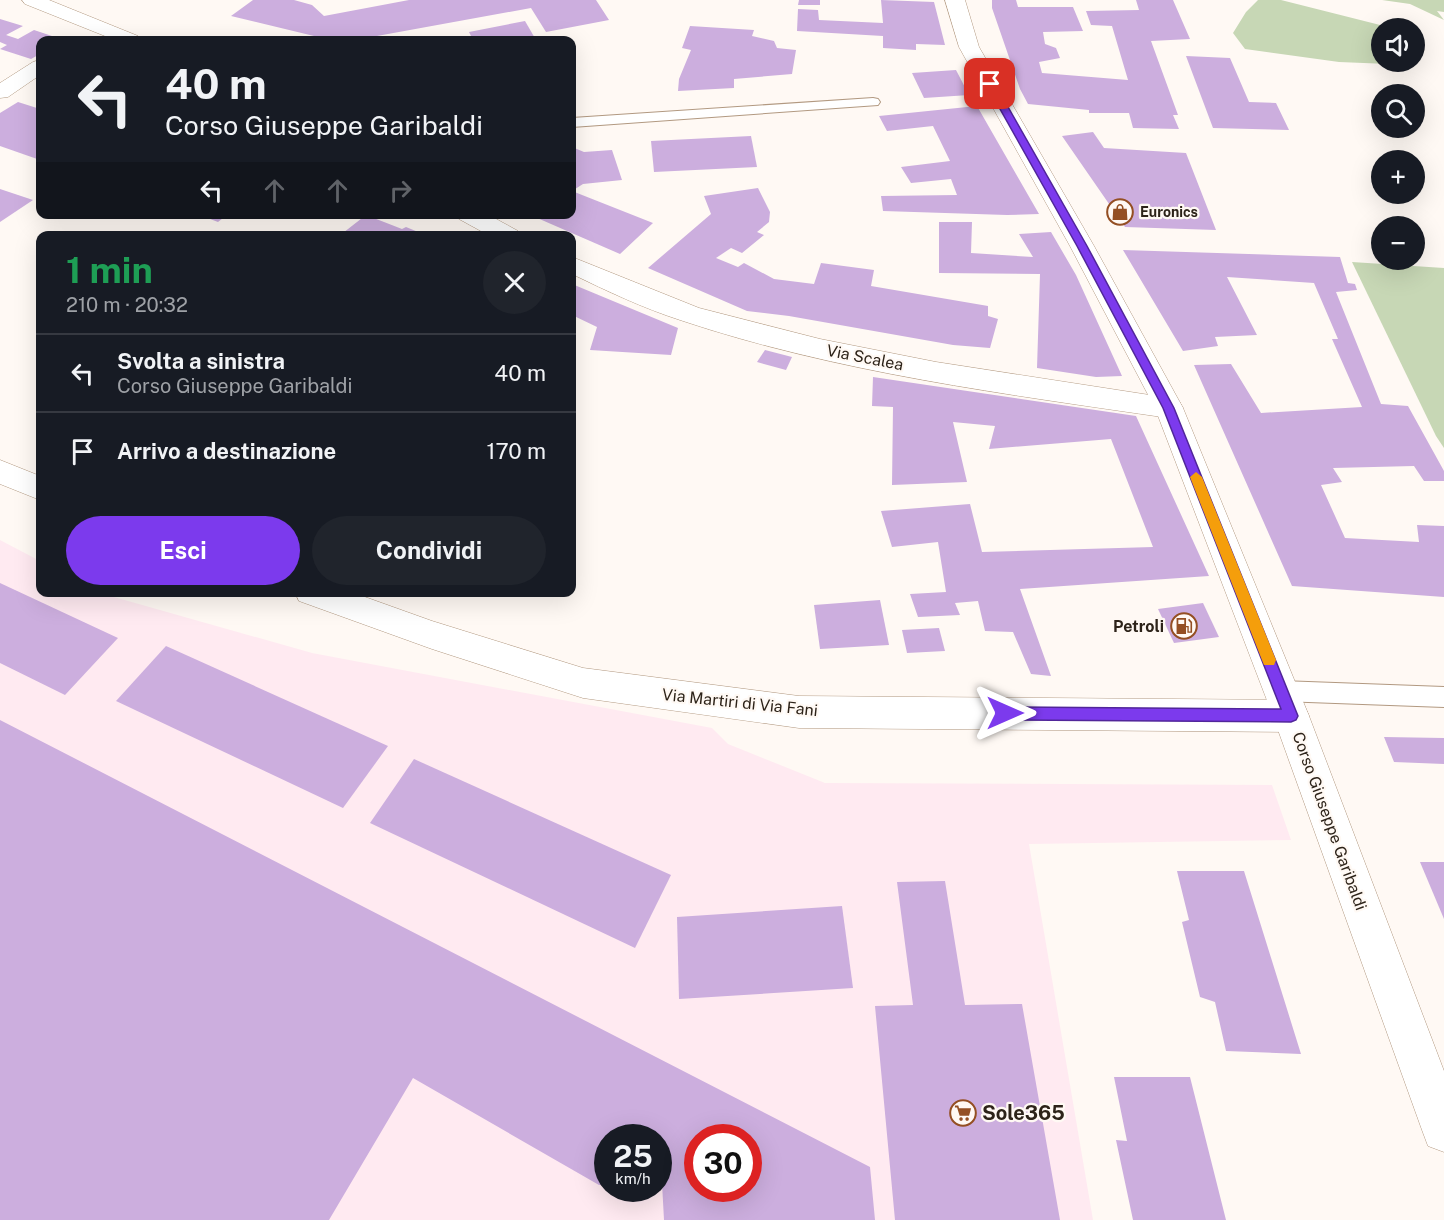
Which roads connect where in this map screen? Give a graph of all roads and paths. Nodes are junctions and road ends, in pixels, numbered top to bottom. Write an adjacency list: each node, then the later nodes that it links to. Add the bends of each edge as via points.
1 (32, 0): 3 (street)
2 (955, 0): 13 (street, Corso Giuseppe Garibaldi, via 969,47)
3 (102, 27): 4 (street); 5 (street)
4 (87, 36)
5 (122, 36)
6 (36, 69): 7 (street)
7 (0, 92)
8 (873, 102): 9 (lane)
9 (576, 123)
10 (477, 219): 11 (street)
11 (499, 231)
12 (576, 267): 13 (street, Via Scalea, via 704,319 834,352)
13 (1168, 408): 18 (street, Corso Giuseppe Garibaldi)
14 (0, 471): 15 (street)
15 (36, 487)
16 (325, 597): 18 (street, Via Martiri di Via Fani, via 583,683 799,712)
17 (1444, 697): 18 (lane)
18 (1286, 703): 19 (street, Corso Giuseppe Garibaldi)
19 (1444, 1130)

